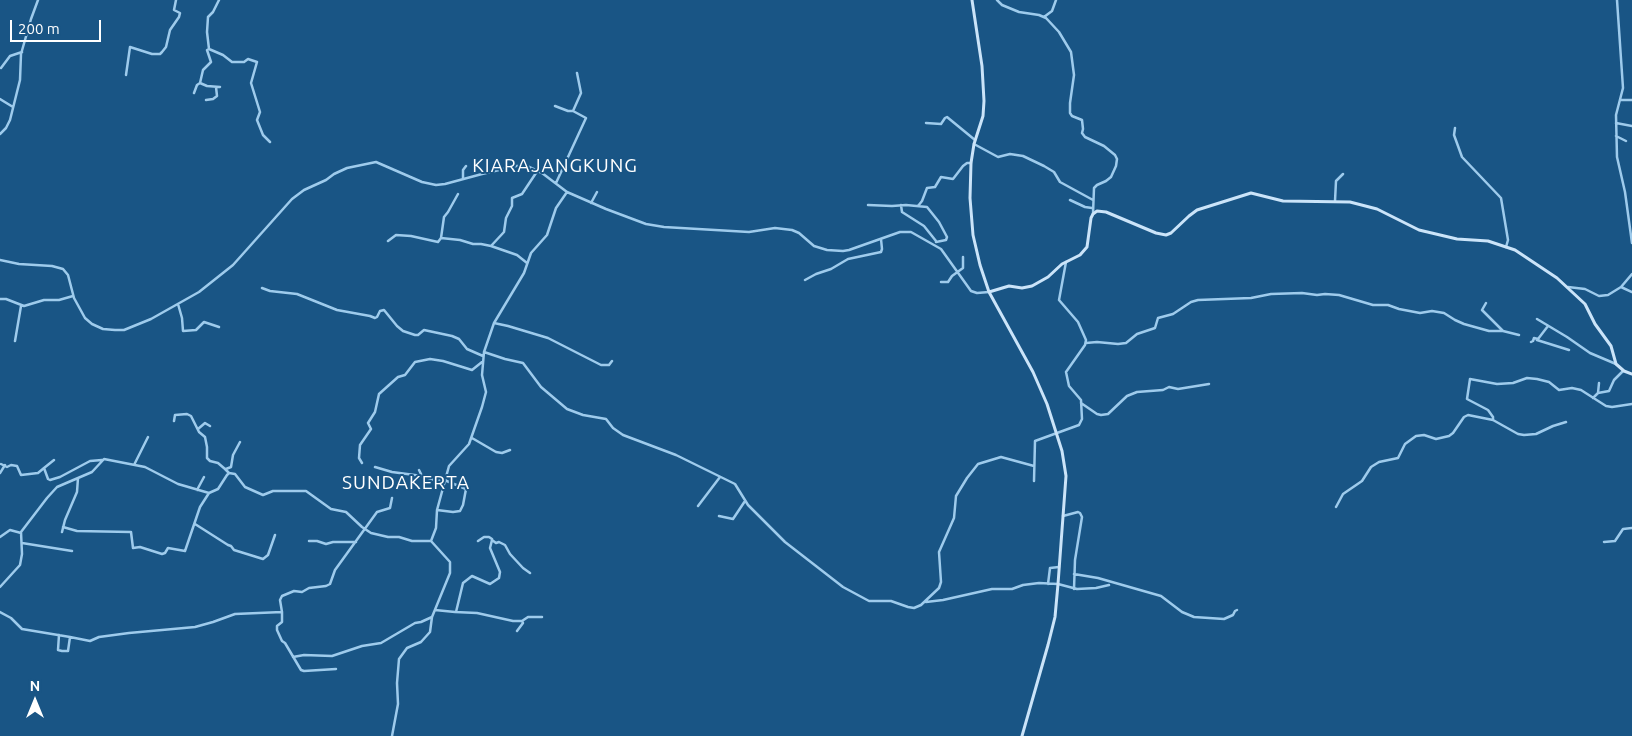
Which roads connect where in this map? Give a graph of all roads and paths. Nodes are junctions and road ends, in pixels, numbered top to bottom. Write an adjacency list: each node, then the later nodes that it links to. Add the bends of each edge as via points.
1 (38, 0): 10 (street)
2 (176, 0): 13 (street, via 174,10 180,13 170,30 166,46 160,54 130,47)
3 (219, 0): 9 (street, via 208,17)
4 (972, 0): 31 (main road, via 982,66 984,114)
5 (997, 0): 8 (street, via 1019,12)
6 (1056, 0): 8 (street, via 1052,11)
7 (1617, 0): 18 (street, via 1623,88)
8 (1044, 17): 42 (street, via 1059,32 1073,58 1071,115 1082,120 1085,137 1104,146 1116,157 1112,175 1095,186)
9 (209, 49): 14 (street, via 211,62 203,70); 30 (street, via 232,62 248,59 257,62 251,83 260,112 258,120 263,135)
10 (22, 52): 11 (street, via 10,56); 21 (street, via 20,80)
11 (1, 68)
12 (577, 73): 22 (street, via 581,93)
13 (126, 75)
14 (200, 83): 15 (street); 17 (street, via 218,87 217,96)
15 (194, 93)
16 (0, 99): 21 (street)
17 (206, 100)
18 (1620, 100): 19 (street); 24 (street)
19 (1632, 100)
20 (555, 106): 22 (street)
21 (13, 107): 27 (street, via 8,126)
22 (573, 111): 37 (street, via 586,118)
23 (926, 123): 31 (street, via 941,124 947,117)
24 (1616, 123): 25 (street); 28 (street)
25 (1632, 126)
26 (1454, 128): 56 (street, via 1462,157 1500,198 1508,240)
27 (0, 134)
28 (1616, 136): 29 (street); 53 (street)
29 (1626, 141)
30 (270, 142)
31 (975, 142): 32 (main road); 42 (street, via 998,157 1010,154 1023,156 1044,166 1054,172 1060,182)
32 (971, 163): 47 (street, via 966,163 953,178 940,177 936,187 927,188); 68 (main road, via 973,235)
33 (466, 166): 36 (street)
34 (538, 170): 36 (street, via 522,166); 37 (street); 55 (street, via 522,194 512,198 504,232)
35 (1343, 174): 43 (street, via 1336,181)
36 (463, 179): 73 (street, via 430,185 376,162 342,170 296,196 230,268)
37 (556, 183): 38 (street)
38 (567, 192): 44 (street); 60 (street, via 556,208 546,235)
39 (597, 192): 44 (street)
40 (458, 194): 50 (street, via 444,217)
41 (1070, 200): 48 (street)
42 (1093, 200): 48 (street)
43 (1335, 201): 49 (main road, via 1283,200 1249,193 1197,210 1166,235 1102,211); 56 (main road, via 1377,209 1420,230)
44 (591, 203): 51 (street, via 646,224 664,227 749,232 775,228 792,230 814,246 828,250 849,250)
45 (868, 205): 46 (street)
46 (901, 205): 47 (street); 54 (street, via 902,212 924,226)
47 (918, 206): 54 (street, via 926,207 946,235 946,240)
48 (1092, 208): 49 (street)
49 (1092, 214): 59 (main road, via 1085,250)
50 (441, 238): 52 (street, via 435,243 394,235); 55 (street)
51 (881, 239): 54 (street, via 907,232); 63 (street, via 880,252 850,259)
52 (388, 241)
53 (1632, 243)
54 (936, 244): 61 (street)
55 (491, 246): 60 (street, via 517,255)
56 (1506, 247): 67 (main road, via 1557,278)
57 (963, 257): 61 (street, via 964,266)
58 (0, 260): 70 (street, via 62,269 68,275)
59 (1066, 262): 68 (main road, via 1032,286 1009,286); 84 (street, via 1059,300 1078,322)
60 (527, 263): 76 (street)
61 (958, 273): 64 (street, via 948,282); 68 (street, via 971,291)
62 (1632, 274): 65 (street)
63 (805, 280)
64 (941, 282)
65 (1620, 287): 67 (street, via 1604,296 1586,288); 69 (street)
66 (262, 288): 87 (street, via 298,294 337,310 375,318 384,310 403,331 418,335 424,330 452,336)
67 (1567, 288): 90 (main road, via 1588,309 1611,346)
68 (989, 292): 104 (main road, via 1037,380)
69 (1632, 292)
70 (73, 296): 73 (street, via 88,321 115,330 139,325); 74 (street)
71 (0, 299): 74 (street)
72 (1486, 303): 79 (street, via 1482,310)
73 (178, 304): 77 (street, via 183,331 196,330 204,322)
74 (21, 306): 82 (street)
75 (1537, 319): 78 (street)
76 (494, 323): 86 (street); 88 (street, via 548,338 600,365)
77 (219, 326)
78 (1548, 326): 81 (street); 90 (street, via 1590,354)
79 (1503, 331): 80 (street); 84 (street, via 1464,324 1444,313 1420,313 1388,304 1366,304 1339,295 1302,292 1198,300 1173,314 1158,318 1155,328 1137,334 1127,343)
80 (1519, 336)
81 (1537, 340): 83 (street, via 1534,338); 85 (street)
82 (15, 341)
83 (1531, 342)
84 (1086, 343): 97 (street, via 1066,371 1069,386)
85 (1569, 350)
86 (484, 352): 87 (street); 123 (street, via 523,363 541,387 567,409 606,419 623,435)
87 (483, 356): 89 (street)
88 (612, 361)
89 (482, 362): 106 (street, via 486,393); 111 (street, via 472,370 430,359 414,362 406,375 398,377 379,394 375,412 368,423 371,429 360,445)
90 (1616, 364): 91 (main road)
91 (1624, 371): 92 (main road); 95 (street, via 1614,380 1610,390)
92 (1632, 374)
93 (1599, 383): 95 (street)
94 (1209, 384): 97 (street, via 1137,392 1127,396 1108,414 1097,414)
95 (1598, 393): 96 (street)
96 (1593, 398): 98 (street, via 1609,407); 99 (street, via 1579,389 1559,390 1549,382 1537,379 1497,384 1470,379 1468,400 1488,410)
97 (1081, 403): 104 (street, via 1080,424)
98 (1632, 404)
99 (1493, 420): 101 (street, via 1524,435 1536,434); 132 (street, via 1468,415 1449,436 1436,439 1416,436 1405,444 1398,458 1371,467 1362,480 1343,494)
100 (174, 421): 103 (street, via 175,415 189,415)
101 (1566, 422)
102 (210, 426): 103 (street, via 205,423)
103 (198, 430): 117 (street, via 205,437 207,458)
104 (1056, 434): 114 (street, via 1035,442); 135 (main road, via 1066,476)
105 (148, 437): 113 (street)
106 (472, 438): 108 (street, via 496,452); 125 (street, via 450,464)
107 (240, 442): 117 (street, via 232,467)
108 (510, 450)
109 (54, 460): 116 (street)
110 (102, 460): 113 (street); 116 (street, via 90,461 50,480); 124 (street, via 92,472)
111 (362, 463)
112 (3, 465): 116 (street, via 17,466 21,475 38,473); 120 (street)
113 (134, 465): 127 (street)
114 (1034, 466): 126 (street); 160 (street, via 1000,457 978,464 956,496 954,518 939,552 940,586)
115 (375, 467): 121 (street)
116 (44, 468)
117 (226, 470): 119 (street)
118 (419, 470): 121 (street)
119 (228, 473): 128 (street, via 218,489); 139 (street, via 235,474 245,486 264,495 274,491 307,491 331,509 346,512)
120 (0, 474)
121 (422, 476): 125 (street)
122 (204, 477): 127 (street)
123 (720, 477): 130 (street, via 736,485); 131 (street)
124 (78, 478): 137 (street, via 77,492); 141 (street, via 56,488)
125 (445, 480): 133 (street); 133 (street, via 466,489 464,505 456,512)
126 (1034, 481)
127 (197, 490): 128 (street)
128 (209, 493): 136 (street)
129 (392, 498): 139 (street, via 390,508 377,512)
130 (745, 501): 134 (street, via 733,519); 160 (street, via 785,542 855,594 869,601 891,602 910,608)
131 (698, 506)
132 (1336, 507)
133 (436, 510): 146 (street, via 436,528)
134 (719, 516)
135 (1063, 516): 152 (main road); 154 (street, via 1076,512 1081,515)
136 (195, 524): 137 (street, via 186,551 168,548 164,554 133,548 131,532 77,531); 142 (street, via 234,550 263,558 268,555)
137 (63, 527): 140 (street)
138 (1632, 528): 149 (street, via 1623,529 1615,541)
139 (365, 530): 146 (street, via 389,538); 148 (street)
140 (62, 532)
141 (21, 533): 143 (street, via 10,530); 150 (street)
142 (276, 535)
143 (0, 537)
144 (492, 540): 147 (street, via 486,537); 153 (street, via 505,546 509,554); 165 (street, via 490,548 500,572 499,579 490,584 472,576 462,584)
145 (309, 541): 148 (street, via 326,544)
146 (431, 541): 161 (street, via 451,566)
147 (478, 541)
148 (356, 542): 164 (street, via 329,585 282,596)
149 (1604, 542)
150 (22, 543): 151 (street); 158 (street, via 20,565)
151 (72, 550)
152 (1059, 567): 155 (street, via 1050,568); 156 (main road)
153 (530, 572)
154 (1074, 574): 159 (street); 162 (street, via 1160,596 1194,617 1224,619 1233,616)
155 (1048, 584): 156 (street); 160 (street, via 1023,585)
156 (1058, 584): 159 (street); 175 (main road, via 1050,638)
157 (1109, 585): 159 (street)
158 (0, 587)
159 (1074, 588)
160 (925, 602)
161 (435, 610): 165 (street); 166 (street)
162 (1237, 610)
163 (0, 612): 170 (street, via 22,629)
164 (282, 612): 171 (street, via 235,614 196,627 101,637 90,641); 172 (street, via 282,622 276,628)
165 (456, 612): 168 (street)
166 (432, 617): 172 (street, via 414,623 381,643 332,656); 174 (street, via 431,627 423,641 409,647 399,660 398,704)
167 (542, 617): 168 (street)
168 (522, 621): 169 (street)
169 (517, 631)
170 (59, 634): 171 (street); 171 (street, via 60,651 68,651)
171 (70, 636)
172 (293, 656): 173 (street, via 303,671)
173 (336, 669)
174 (392, 736)
175 (1022, 736)

